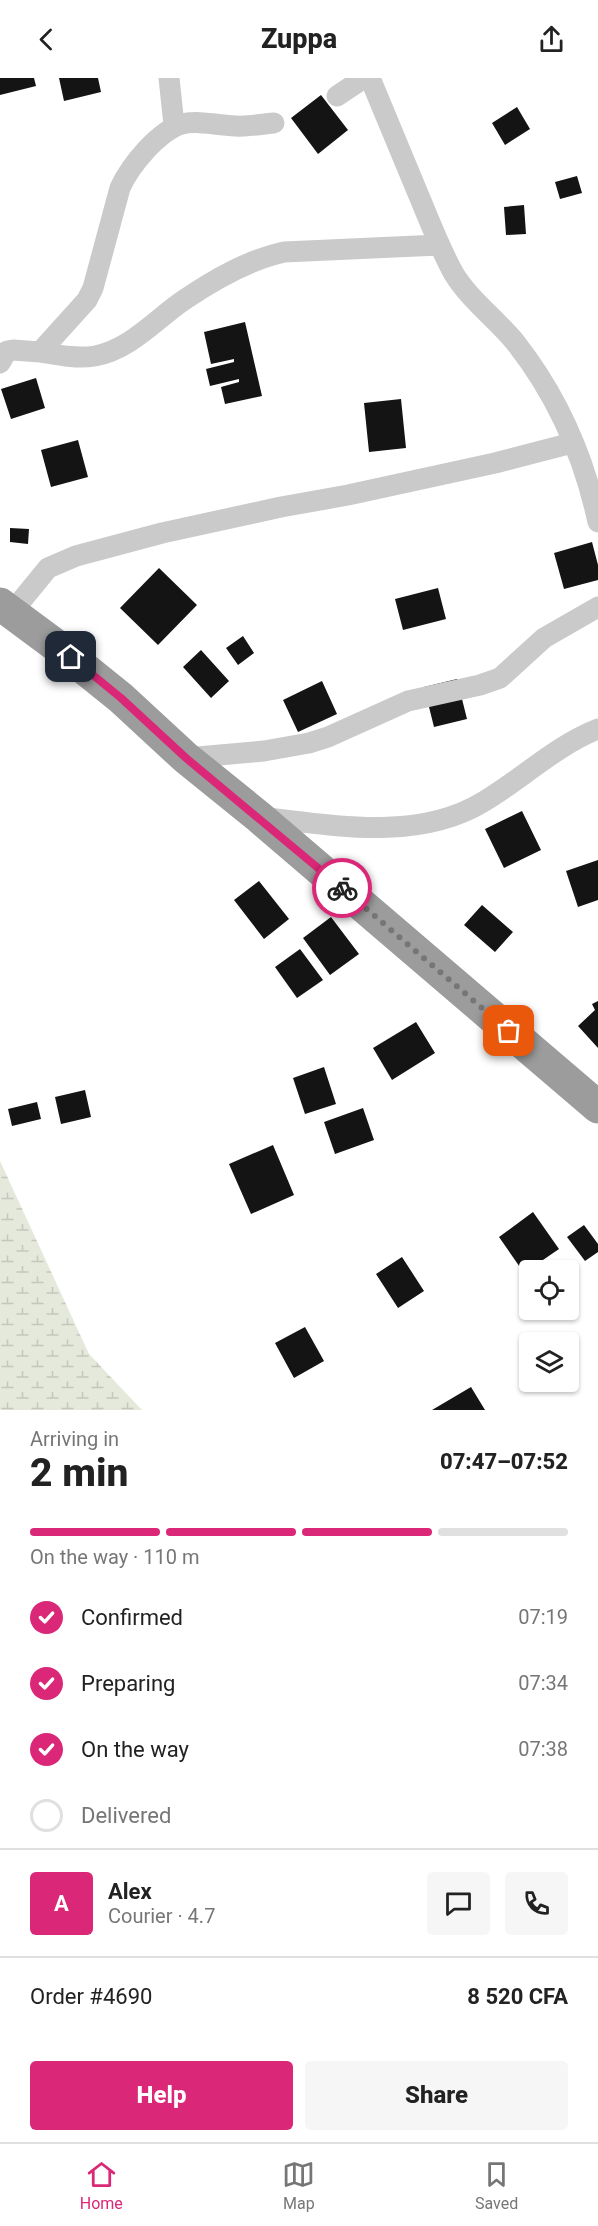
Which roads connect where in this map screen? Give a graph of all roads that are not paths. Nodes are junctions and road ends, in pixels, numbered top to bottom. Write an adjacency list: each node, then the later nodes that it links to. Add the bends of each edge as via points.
1 (169, 78): 6 (street)
2 (364, 78): 4 (street)
3 (370, 78): 7 (street)
4 (337, 96)
5 (274, 123): 6 (street, via 238,126 201,121)
6 (174, 125): 8 (street, via 126,174 93,288 87,300)
7 (439, 245): 8 (street, via 268,256 237,268 184,300 120,347 82,357); 10 (street, via 465,289 532,365 559,410)
8 (40, 352): 9 (street, via 7,351)
9 (0, 363)
10 (572, 443): 11 (street); 13 (street, via 495,463 162,533 76,556 48,568)
11 (598, 522)
12 (598, 607): 15 (street, via 544,638 500,678 408,701 309,743)
13 (6, 608): 15 (highway, via 121,698)
14 (598, 729): 16 (street, via 567,743 480,804 444,820 424,825 370,826)
15 (186, 758): 16 (highway)
16 (259, 817): 17 (highway)
17 (598, 1107)

